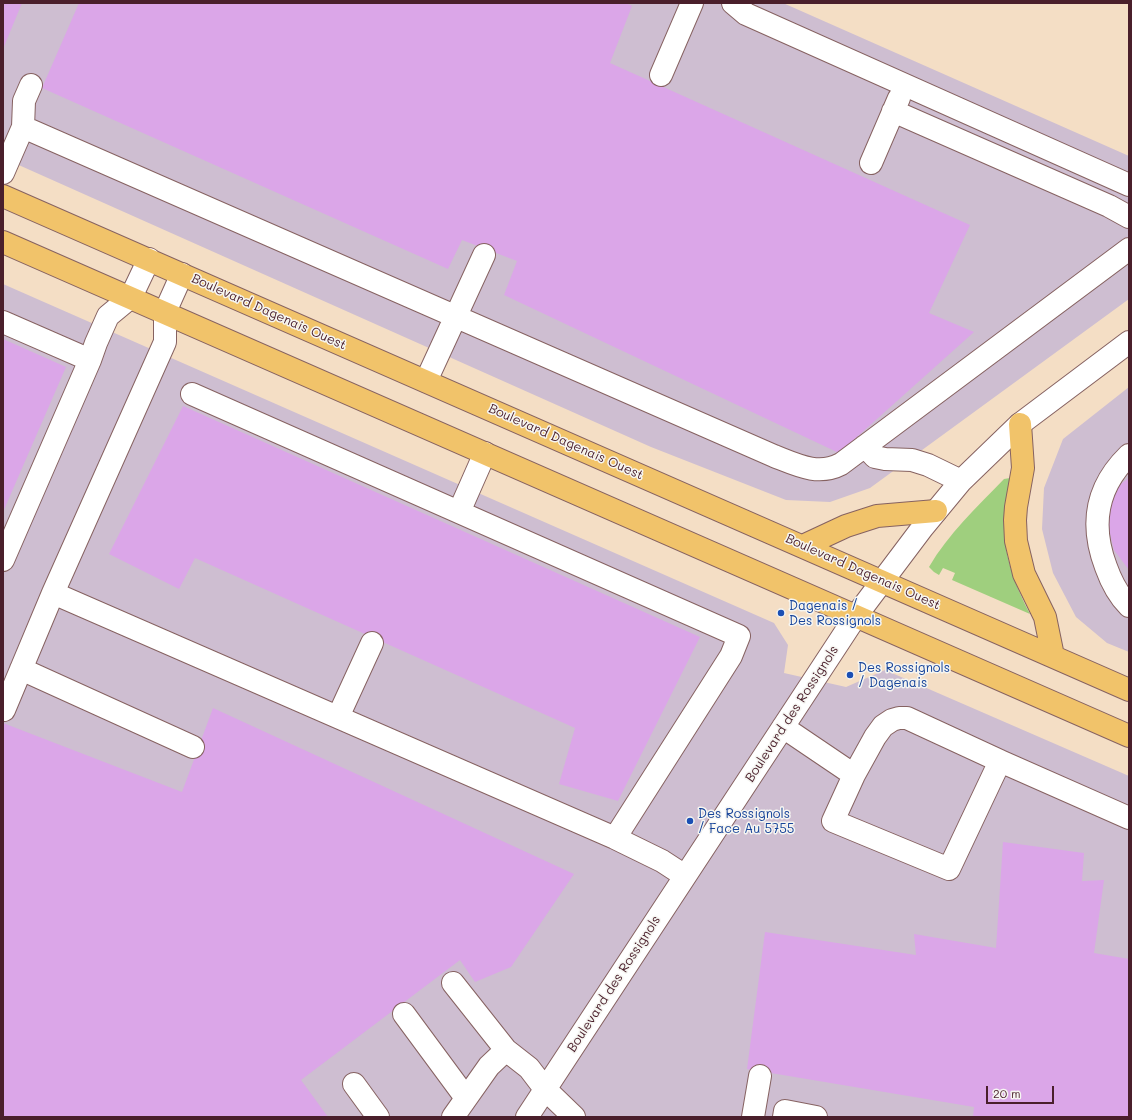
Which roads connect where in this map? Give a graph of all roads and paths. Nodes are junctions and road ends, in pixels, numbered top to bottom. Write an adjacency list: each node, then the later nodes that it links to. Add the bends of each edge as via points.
1 (692, 3): 3 (street)
2 (733, 3): 4 (street, via 746,14)
3 (662, 75)
4 (904, 84): 6 (street); 10 (street)
5 (31, 85): 7 (street, via 24,101)
6 (893, 111): 8 (street); 12 (street, via 1109,206)
7 (24, 127): 9 (street); 20 (street)
8 (871, 163)
9 (3, 172)
10 (1129, 185)
11 (3, 196): 16 (main road, Boulevard Dagenais Ouest)
12 (1129, 218)
13 (3, 242): 18 (main road)
14 (1129, 249): 27 (street)
15 (484, 254): 20 (street)
16 (149, 259): 17 (main road, Boulevard Dagenais Ouest); 18 (street)
17 (182, 274): 19 (street); 24 (main road, Boulevard Dagenais Ouest)
18 (131, 297): 19 (main road); 23 (street, via 108,316)
19 (165, 312): 28 (main road); 36 (street, via 165,342)
20 (456, 317): 24 (street); 27 (street, via 797,465 823,470 834,467)
21 (3, 322): 23 (street)
22 (1129, 342): 26 (street, Boulevard des Rossignols)
23 (90, 360): 34 (street)
24 (426, 381): 33 (main road, Boulevard Dagenais Ouest)
25 (192, 394): 32 (street)
26 (1020, 424): 30 (street, Boulevard des Rossignols); 40 (main road, via 1023,468 1016,507 1016,541 1024,574 1045,617)
27 (865, 446): 30 (street, via 875,457 912,460)
28 (485, 453): 32 (street); 38 (main road)
29 (1129, 455): 37 (street, via 1113,472 1099,503 1097,518 1099,545 1104,561 1116,590)
30 (961, 481): 31 (street, Boulevard des Rossignols)
31 (936, 511): 33 (main road, via 877,516 846,526); 35 (street, Boulevard des Rossignols)
32 (459, 512): 51 (street, via 739,636 731,656)
33 (803, 546): 35 (main road, Boulevard Dagenais Ouest)
34 (3, 560)
35 (882, 581): 38 (street, Boulevard des Rossignols); 40 (main road, Boulevard Dagenais Ouest)
36 (53, 593): 41 (street); 44 (street)
37 (1129, 606)
38 (856, 616): 45 (street, Boulevard des Rossignols); 46 (main road)
39 (372, 643): 44 (street)
40 (1053, 656): 42 (main road, Boulevard Dagenais Ouest)
41 (21, 669): 43 (street); 47 (street)
42 (1129, 690)
43 (4, 710)
44 (338, 717): 51 (street)
45 (783, 727): 49 (street); 52 (street, Boulevard des Rossignols)
46 (1129, 736)
47 (193, 747)
48 (1000, 762): 49 (street, via 907,718 899,718 883,726 875,736); 49 (street, via 949,869 833,821); 50 (street)
49 (854, 775)
50 (1129, 818)
51 (615, 838): 52 (street, via 662,861)
52 (685, 876): 58 (street, Boulevard des Rossignols)
53 (453, 983): 55 (street)
54 (404, 1014): 59 (street)
55 (506, 1050): 58 (street, via 529,1068); 59 (street, via 489,1066)
56 (760, 1076): 64 (street)
57 (354, 1084): 60 (street)
58 (546, 1089): 62 (street, Boulevard des Rossignols); 63 (street)
59 (466, 1098): 61 (street)
60 (378, 1117)
61 (453, 1117)
62 (527, 1117)
63 (574, 1117)
64 (753, 1117)
65 (784, 1117): 66 (street, via 785,1111)
66 (816, 1117)

